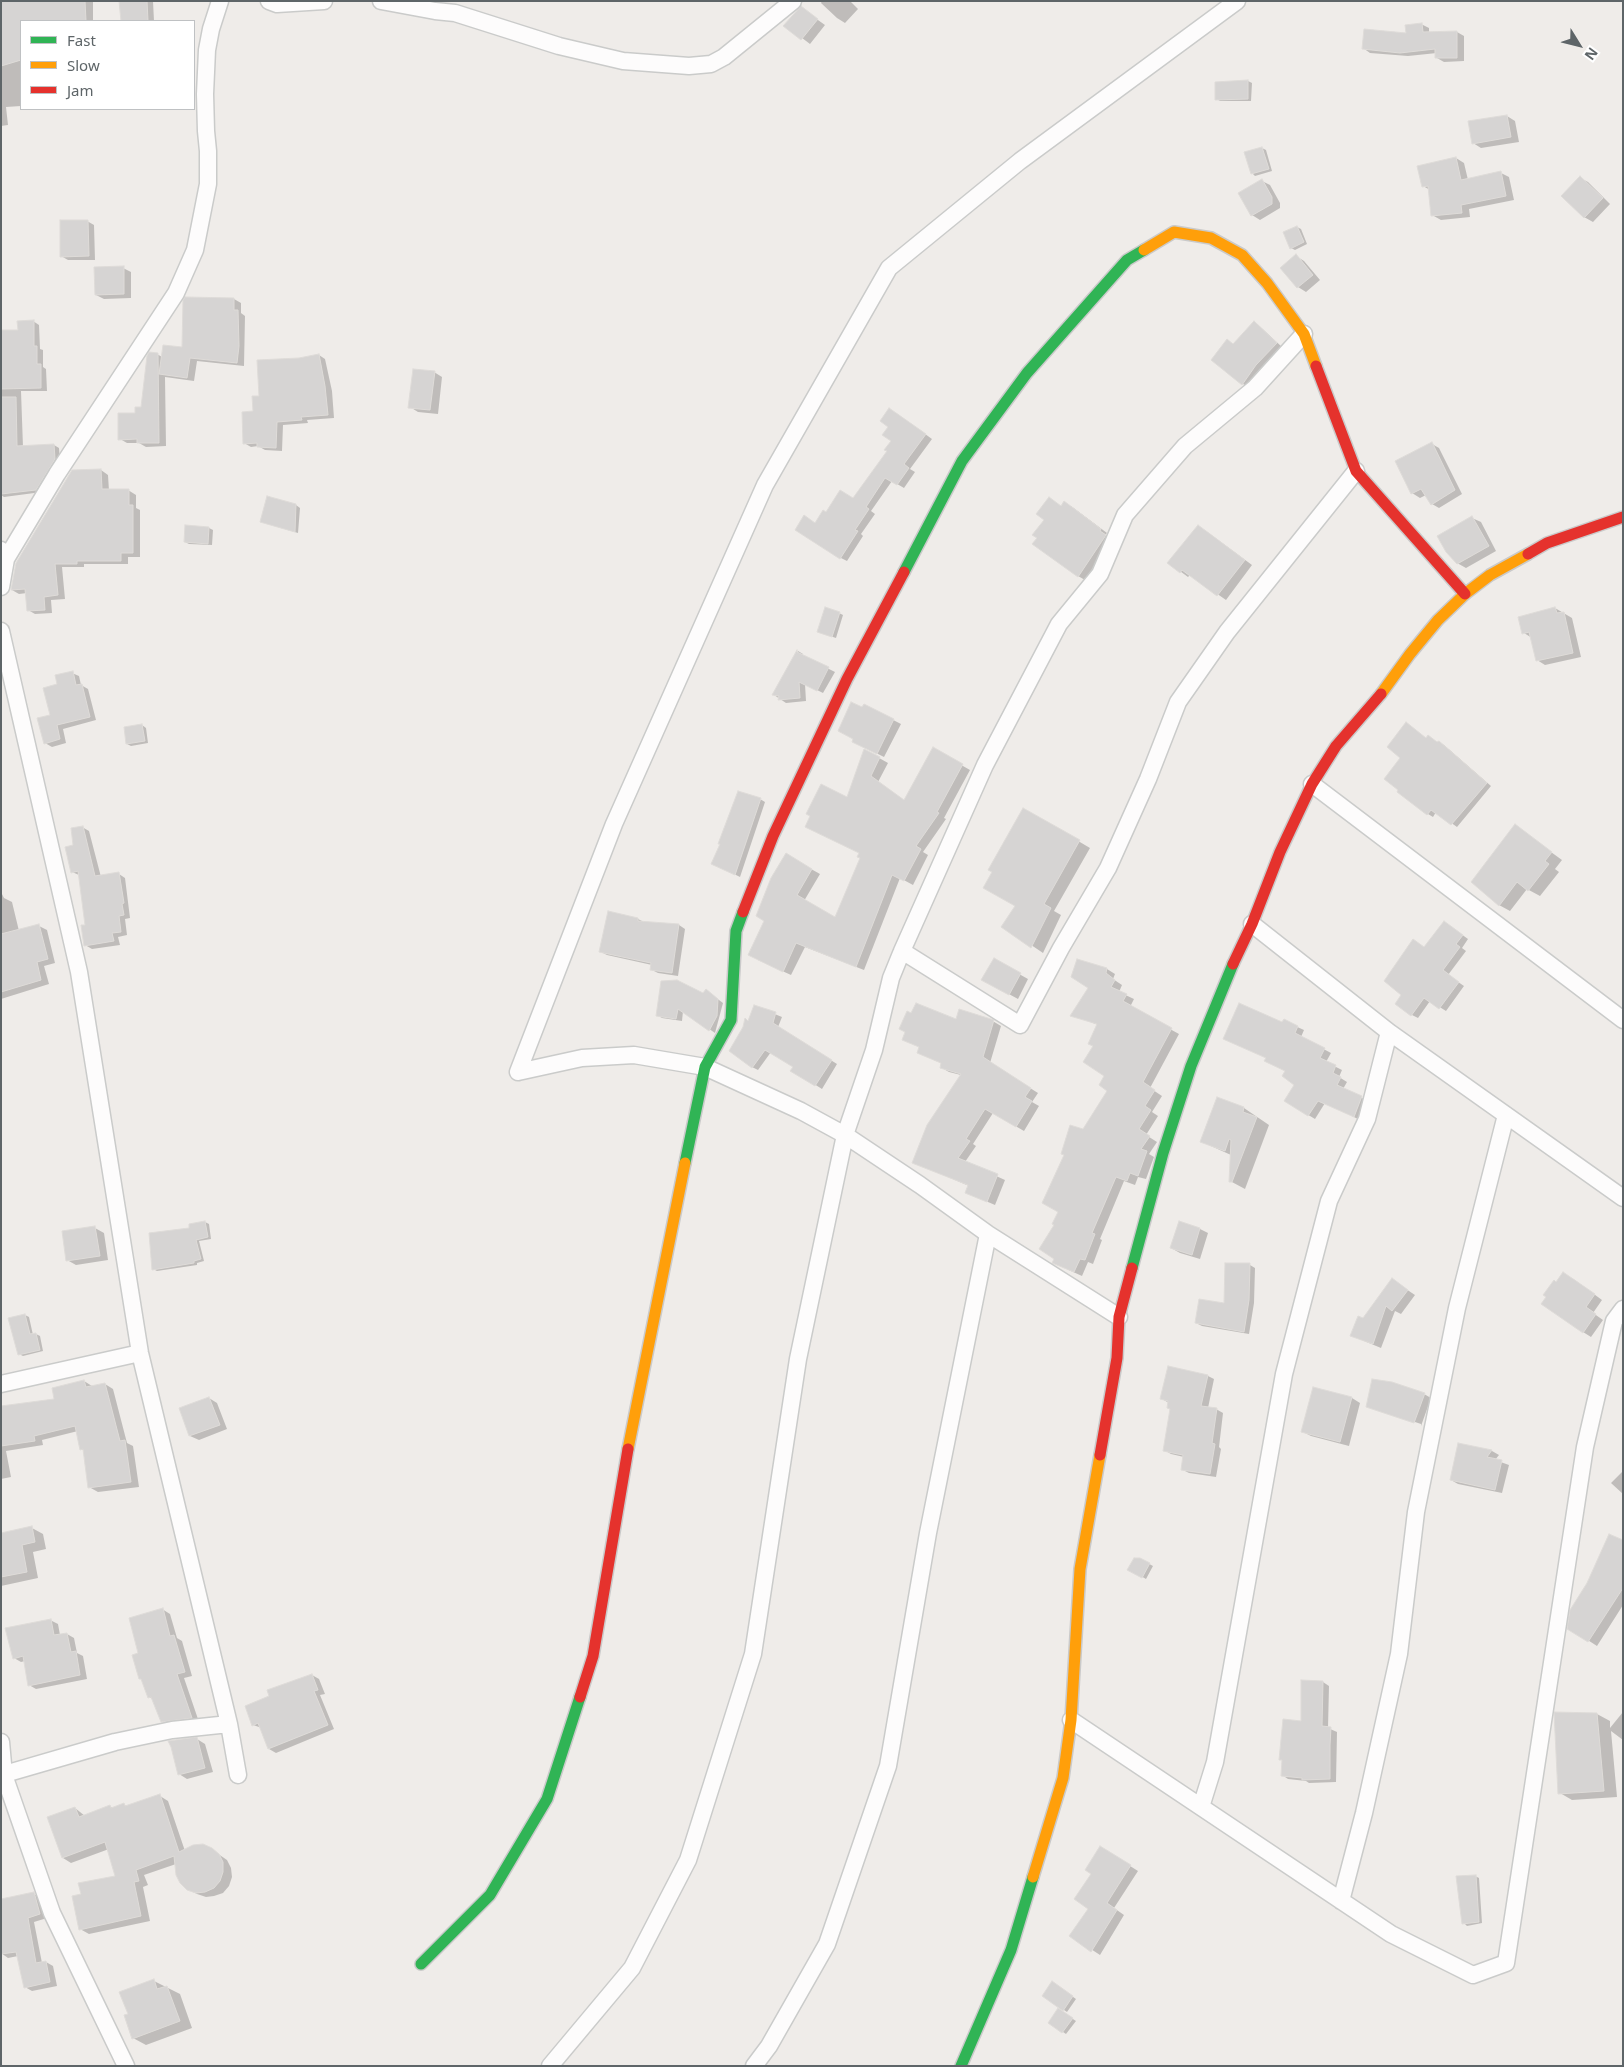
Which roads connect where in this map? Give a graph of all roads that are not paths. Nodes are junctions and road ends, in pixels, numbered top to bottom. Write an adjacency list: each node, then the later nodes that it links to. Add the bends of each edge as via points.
1 (220, 1): 10 (street, via 207,50 208,184 195,250 176,293)
2 (269, 1): 3 (street, via 277,4)
3 (324, 1)
4 (381, 1): 5 (street, via 456,13 558,46 623,61 689,66 711,64 724,57)
5 (793, 1)
6 (1237, 1): 19 (street, via 1020,161 889,268 765,485 614,824 518,1072 582,1058 634,1055)
7 (1304, 334): 8 (street); 16 (street, via 1255,388 1185,446 1124,514 1100,574 1059,624 985,765); 19 (street, via 1268,283 1242,255 1211,238 1174,232 1127,260 1027,373 962,461 846,678 773,836 736,931 731,1020)
8 (1356, 471): 12 (street); 16 (street, via 1227,632 1178,702 1108,868 1060,948 1020,1025)
9 (1623, 517): 12 (street, via 1547,543 1490,575)
10 (4, 554): 11 (street)
11 (1, 587)
12 (1464, 594): 14 (street, via 1438,620 1336,746)
13 (1, 631): 26 (street, via 79,972)
14 (1312, 784): 15 (street, via 1280,852); 17 (street)
15 (1252, 924): 18 (street); 25 (street, via 1224,979 1191,1066 1163,1152)
16 (902, 951): 21 (street, via 891,978 874,1050)
17 (1623, 1020)
18 (1389, 1032): 20 (street); 33 (street, via 1367,1119 1329,1201 1284,1374 1215,1762)
19 (705, 1067): 21 (street); 35 (street, via 632,1421 593,1656 547,1799 490,1895)
20 (1506, 1115): 22 (street); 34 (street, via 1457,1308 1416,1512 1399,1654)
21 (845, 1134): 23 (street); 37 (street, via 798,1359 753,1654 688,1860 632,1968)
22 (1623, 1198)
23 (988, 1234): 25 (street); 38 (street, via 928,1534 888,1766 827,1944 769,2046)
24 (1623, 1309): 34 (street, via 1614,1321 1585,1447 1506,1963 1473,1974 1391,1934)
25 (1119, 1317): 28 (street, via 1117,1358 1080,1569)
26 (140, 1352): 27 (street); 29 (street)
27 (1, 1384)
28 (1071, 1720): 33 (street); 39 (street, via 1063,1778 1011,1950)
29 (228, 1724): 31 (street, via 172,1730 115,1742); 32 (street)
30 (1, 1742): 31 (street)
31 (3, 1775): 36 (street, via 52,1912)
32 (238, 1776)
33 (1201, 1807): 34 (street)
34 (1341, 1901)
35 (421, 1964)
36 (126, 2066)
37 (550, 2066)
38 (754, 2066)
39 (961, 2066)

